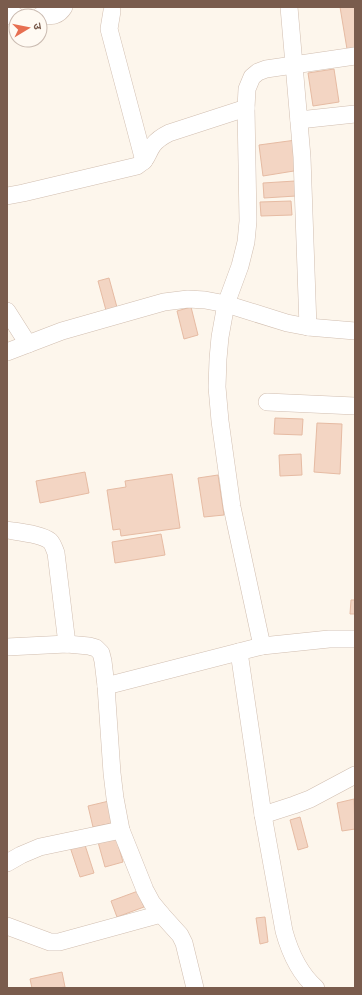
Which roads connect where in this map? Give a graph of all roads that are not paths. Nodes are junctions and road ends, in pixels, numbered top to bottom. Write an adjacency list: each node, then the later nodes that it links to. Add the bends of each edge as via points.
1 (64, 7): 4 (street, via 60,13)
2 (289, 7): 6 (street)
3 (112, 11): 10 (street, via 109,29)
4 (48, 16)
5 (355, 56): 6 (street)
6 (294, 64): 7 (street, via 266,69 252,77 247,89); 9 (street)
7 (246, 108): 10 (street, via 169,133 153,145); 12 (street, via 246,242)
8 (355, 114): 9 (street)
9 (299, 120): 14 (street)
10 (144, 161): 11 (street, via 137,166)
11 (7, 196)
12 (226, 304): 14 (street); 16 (street, via 188,299 164,302 62,331); 23 (street, via 218,359 220,421 232,507)
13 (7, 311): 16 (street)
14 (308, 327): 15 (street)
15 (355, 331)
16 (28, 344): 17 (street)
17 (7, 352)
18 (267, 402): 19 (street)
19 (355, 406)
20 (7, 530): 22 (street, via 43,537 53,545)
21 (355, 639): 23 (street)
22 (67, 644): 24 (street); 26 (street, via 89,646 101,653)
23 (262, 646): 25 (street)
24 (7, 647)
25 (239, 652): 26 (street); 28 (street)
26 (106, 686): 29 (street, via 112,773)
27 (355, 775): 28 (street, via 310,799)
28 (263, 815): 34 (street, via 288,947 308,981)
29 (121, 830): 30 (street, via 40,848); 31 (street, via 152,903)
30 (7, 863)
31 (160, 914): 32 (street, via 59,942 50,942); 33 (street, via 180,935 184,943)
32 (7, 926)
33 (195, 988)
34 (316, 988)

